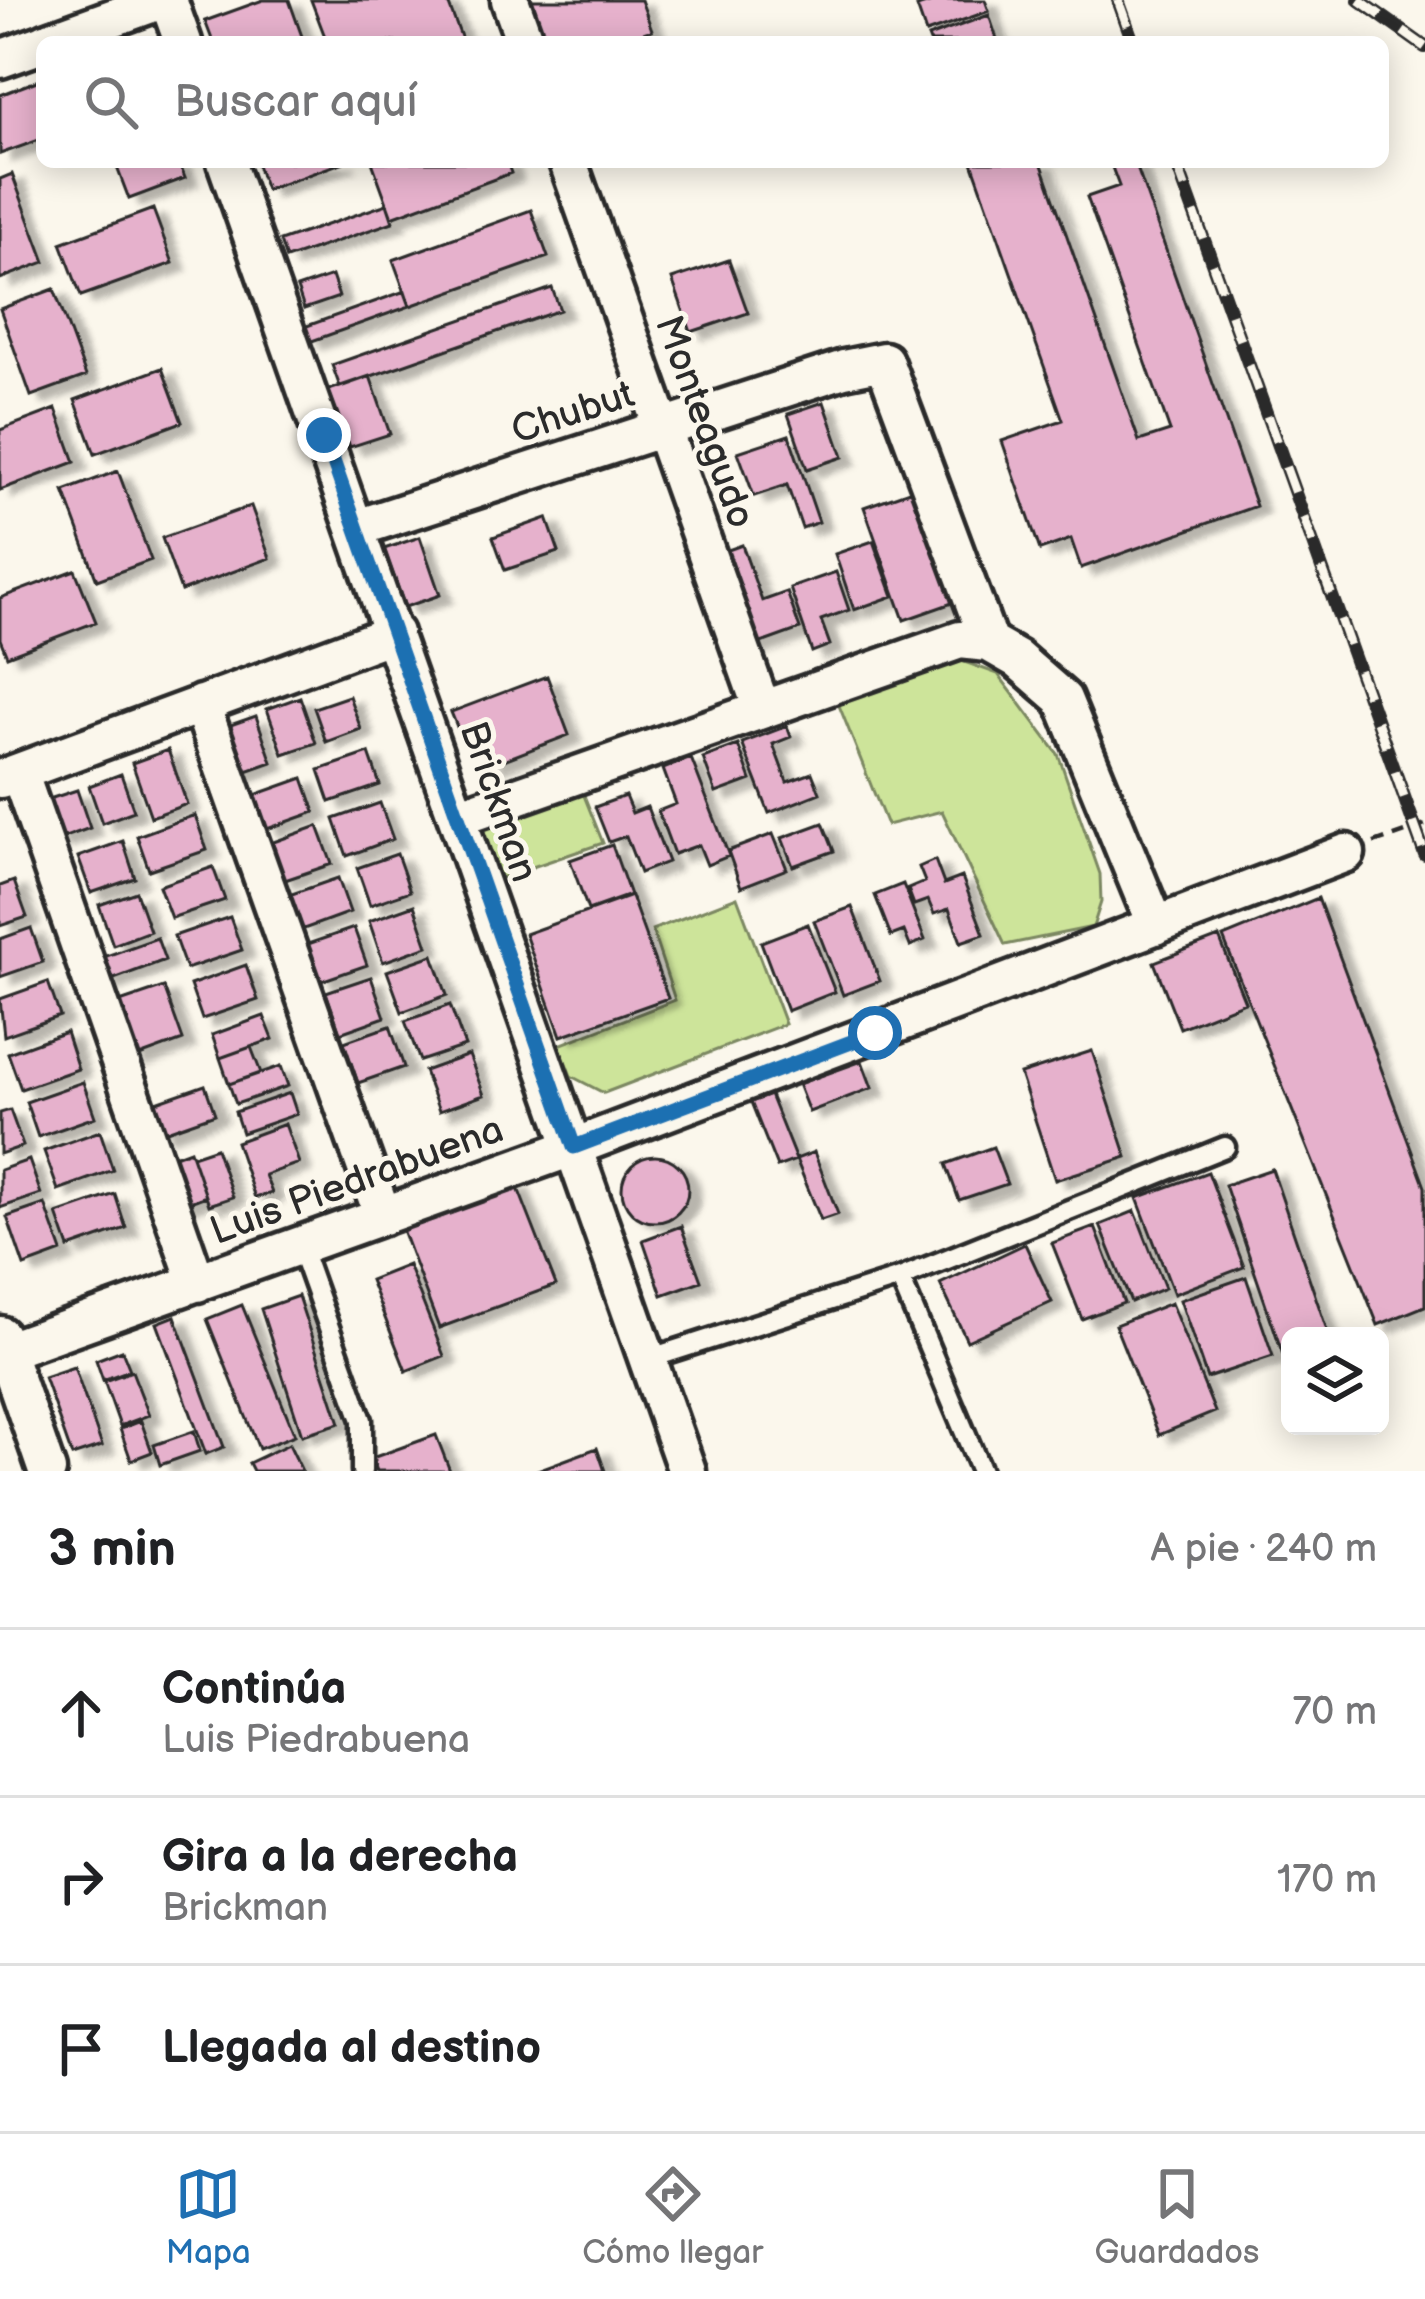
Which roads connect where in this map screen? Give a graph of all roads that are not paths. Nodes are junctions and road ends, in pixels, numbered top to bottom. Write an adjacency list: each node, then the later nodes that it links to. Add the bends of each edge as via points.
1 (165, 0): 3 (street); 4 (street)
2 (510, 0): 5 (street)
3 (64, 36)
4 (180, 36)
5 (523, 36)
6 (36, 46): 7 (street)
7 (0, 59)
8 (228, 168): 11 (street, Brickman)
9 (570, 168): 10 (street, Monteagudo)
10 (662, 428): 11 (street, Chubut); 13 (street, Chubut, via 884,361); 15 (street, Monteagudo)
11 (357, 528): 12 (street, Brickman)
12 (394, 633): 14 (street); 17 (street, Brickman)
13 (988, 643): 15 (street, via 960,640); 19 (street, via 1063,698)
14 (201, 704): 16 (street); 22 (street)
15 (762, 710): 17 (street)
16 (10, 776): 25 (street)
17 (458, 817): 20 (street, Brickman)
18 (1346, 853): 19 (street, Luis Piedrabuena)
19 (1156, 926): 20 (street, Luis Piedrabuena)
20 (574, 1147): 22 (street, Luis Piedrabuena); 27 (street, Brickman)
21 (1226, 1147): 24 (lane)
22 (383, 1216): 23 (street, Luis Piedrabuena)
23 (300, 1246): 25 (street, Luis Piedrabuena); 29 (lane, via 362,1420)
24 (900, 1278): 27 (lane); 31 (lane)
25 (197, 1282): 26 (street, Luis Piedrabuena)
26 (2, 1347): 28 (street)
27 (648, 1359): 30 (street, Brickman)
28 (47, 1471)
29 (362, 1471)
30 (687, 1471)
31 (981, 1471)

